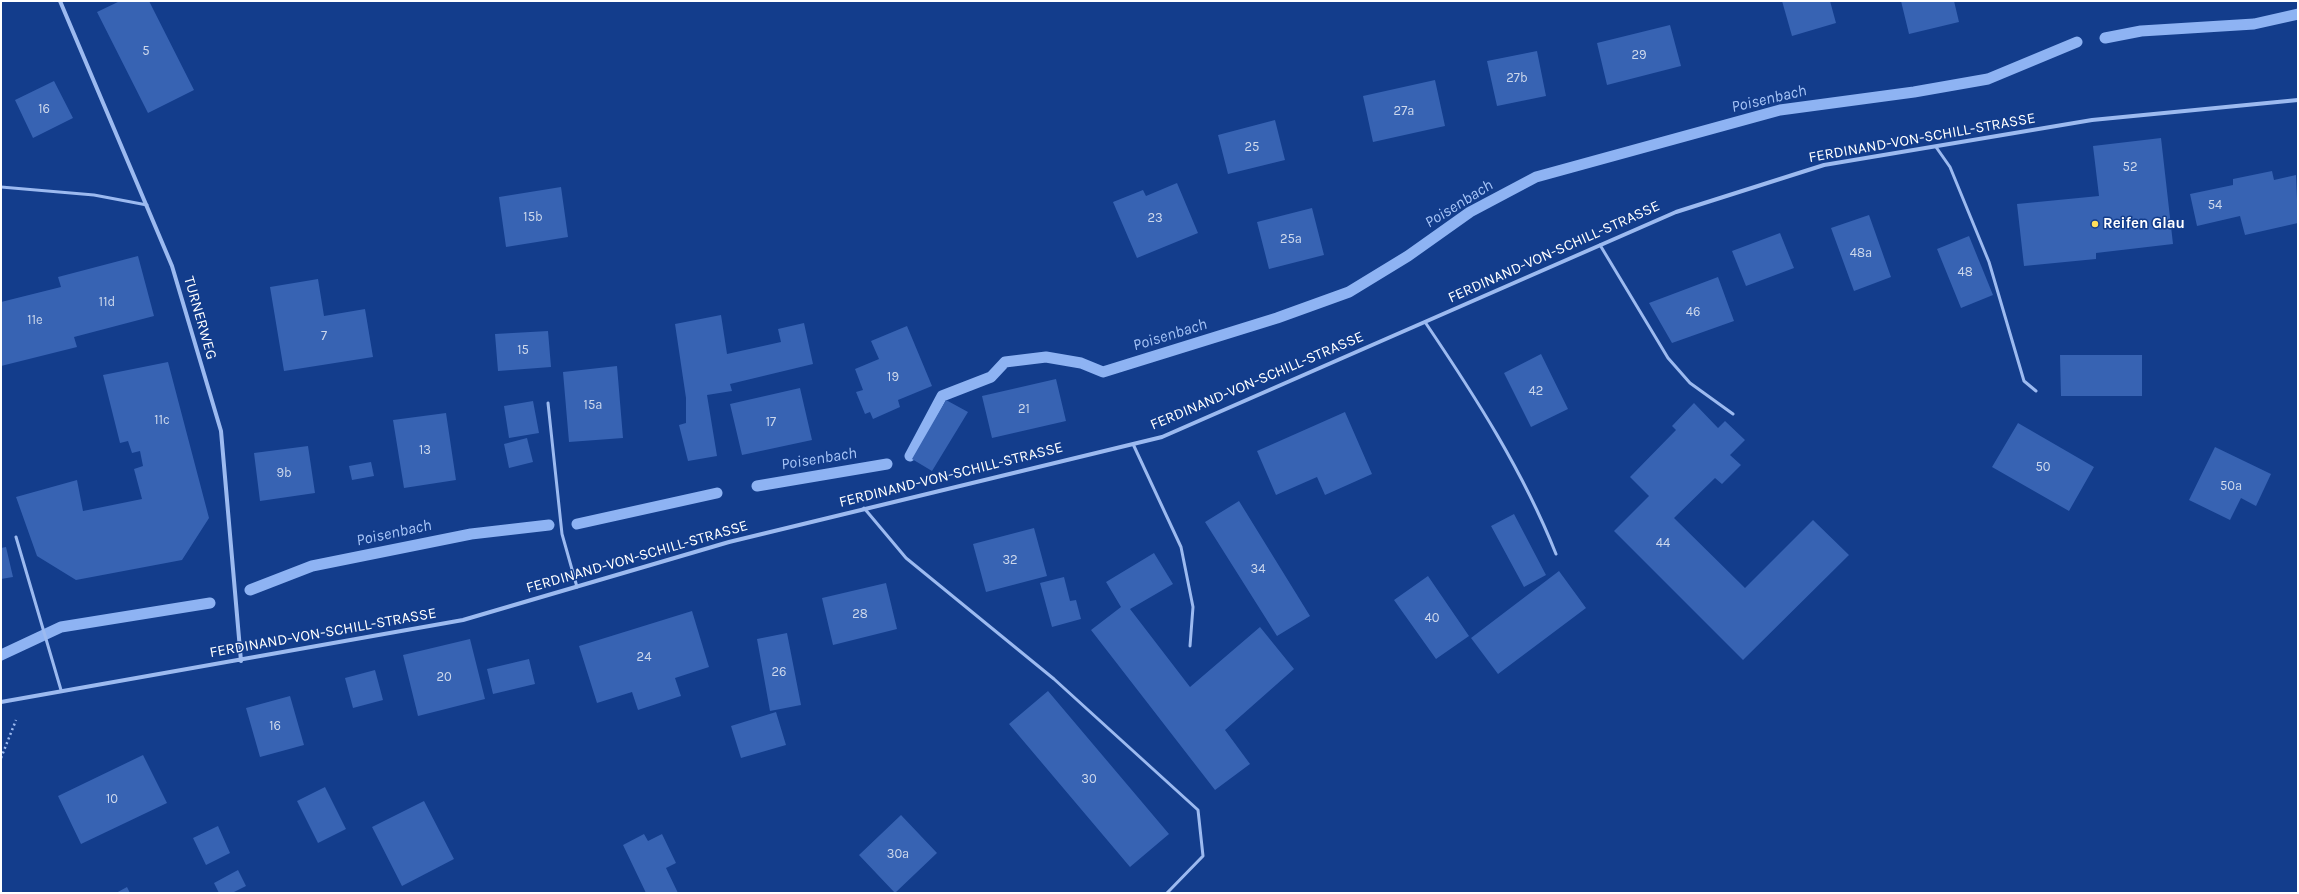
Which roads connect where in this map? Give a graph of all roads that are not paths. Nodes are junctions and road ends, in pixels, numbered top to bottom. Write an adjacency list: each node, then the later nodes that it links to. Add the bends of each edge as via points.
1 (60, 1): 5 (street, TURNERWEG)
2 (2298, 100): 3 (street, FERDINAND-VON-SCHILL-STRASSE, via 2092,120)
3 (1936, 147): 6 (street, FERDINAND-VON-SCHILL-STRASSE, via 1824,165 1676,212); 8 (lane, via 1950,167 1989,262 2024,381)
4 (1, 187): 5 (lane, via 94,195)
5 (147, 205): 17 (street, TURNERWEG, via 172,266 221,432)
6 (1600, 245): 7 (street, FERDINAND-VON-SCHILL-STRASSE); 10 (lane, via 1668,358 1690,383)
7 (1425, 322): 11 (street, FERDINAND-VON-SCHILL-STRASSE, via 1162,437); 14 (lane, via 1467,384 1520,475 1539,511)
8 (2036, 391)
9 (548, 403): 15 (lane, via 562,534)
10 (1733, 414)
11 (1133, 444): 12 (street, FERDINAND-VON-SCHILL-STRASSE); 16 (lane, via 1181,547 1193,607)
12 (864, 508): 15 (street, FERDINAND-VON-SCHILL-STRASSE, via 729,542); 20 (lane, via 906,558 1054,679 1198,810 1203,856)
13 (16, 537): 18 (lane)
14 (1556, 554)
15 (577, 587): 17 (street, FERDINAND-VON-SCHILL-STRASSE, via 463,620)
16 (1190, 646)
17 (241, 660): 18 (street, FERDINAND-VON-SCHILL-STRASSE)
18 (61, 690): 19 (street, FERDINAND-VON-SCHILL-STRASSE)
19 (1, 702)
20 (1167, 893)

